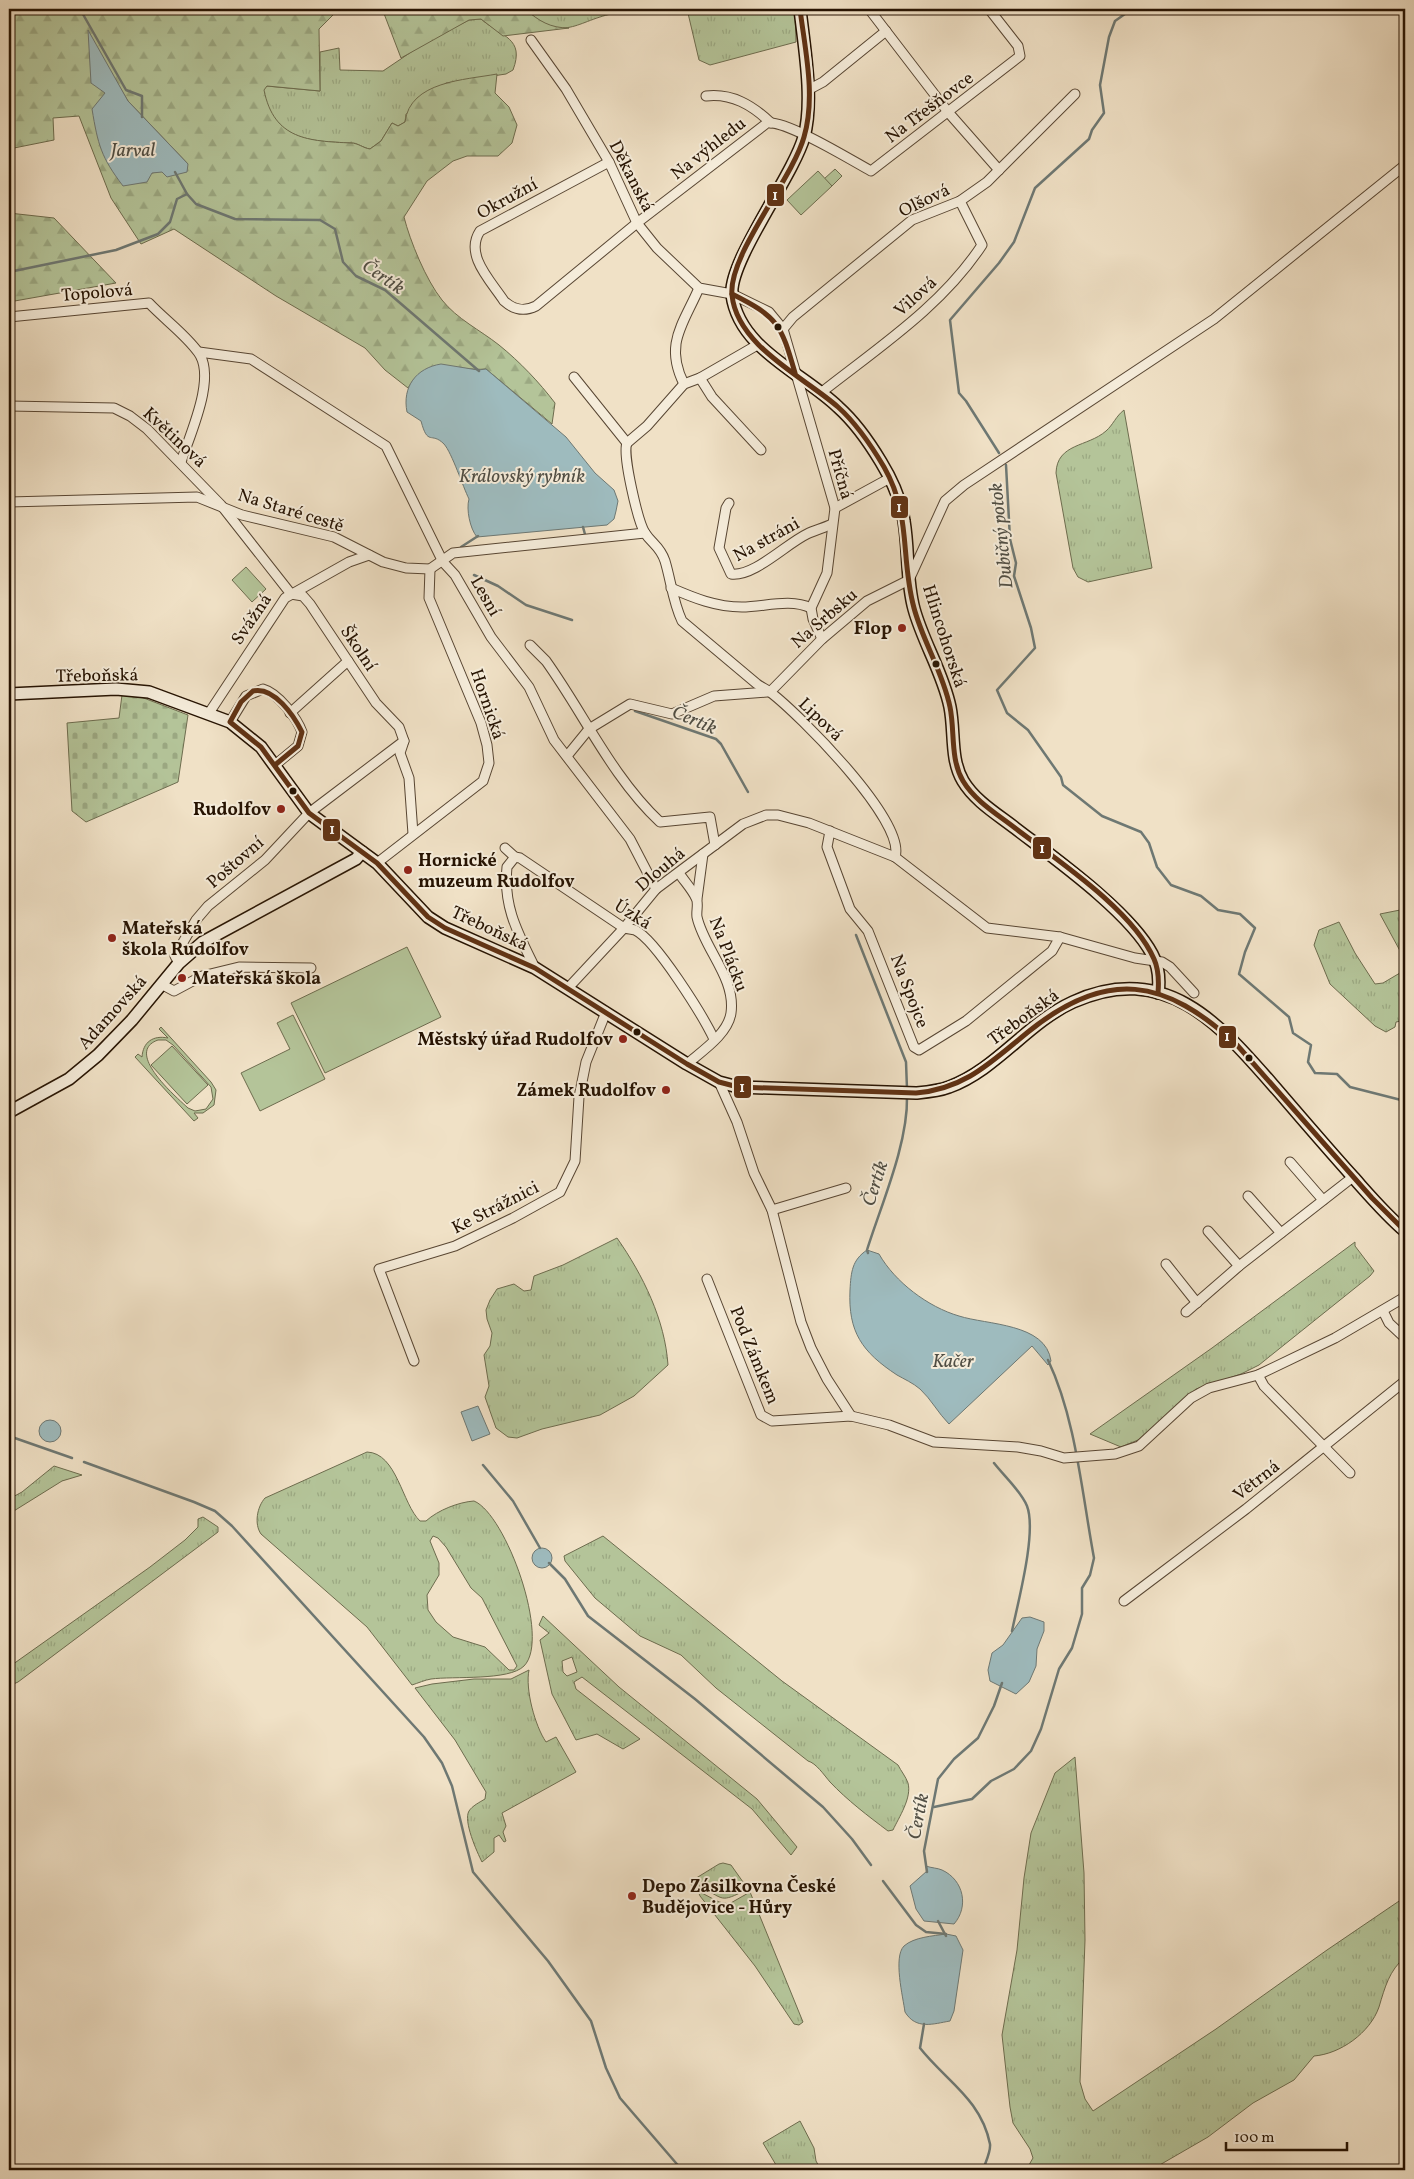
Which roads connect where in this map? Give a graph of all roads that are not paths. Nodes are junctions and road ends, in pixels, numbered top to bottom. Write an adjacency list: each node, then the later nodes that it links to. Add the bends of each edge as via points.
1 (800, 9): 6 (main road)
2 (869, 9): 4 (street)
3 (989, 9): 9 (street, Na Třešňovce, via 1018,46 1020,56)
4 (886, 30): 6 (street, via 823,82); 9 (street)
5 (531, 40): 12 (street, Děkanská, via 566,89)
6 (808, 90): 11 (main road)
7 (1075, 94): 14 (street, Olšová)
8 (706, 96): 10 (street, via 720,94 737,99)
9 (948, 112): 11 (street, Na Třešňovce, via 871,171); 14 (street)
10 (771, 122): 11 (street, Na výhledu); 16 (street, Na výhledu)
11 (805, 136): 18 (main road, via 739,264)
12 (609, 162): 16 (street, Děkanská); 16 (street, Okružní, via 486,225 476,236 476,257 504,301 517,309 530,309)
13 (1405, 165): 42 (street, via 1214,319 953,494 945,501)
14 (999, 170): 15 (street, Olšová)
15 (960, 202): 20 (street, Olšová, via 912,220 792,317); 27 (street, Vilová, via 982,245 976,255 937,302)
16 (637, 223): 17 (street, Děkanská, via 657,248)
17 (700, 288): 18 (street); 26 (street, via 674,345 676,368)
18 (732, 294): 20 (street, via 769,312); 21 (main road, Hlincohorská, via 738,315)
19 (9, 317): 22 (street, Topolová, via 149,304)
20 (783, 329): 23 (street)
21 (759, 344): 23 (main road, Hlincohorská); 25 (street)
22 (199, 352): 31 (street, via 206,370 203,392); 40 (street, Lesní, via 251,359 386,446)
23 (795, 373): 27 (main road, Hlincohorská); 36 (street, Příčná)
24 (574, 376): 29 (street)
25 (700, 378): 26 (street); 30 (street, via 712,397)
26 (684, 384): 29 (street, via 647,426)
27 (822, 392): 32 (main road, Hlincohorská, via 858,427)
28 (9, 406): 31 (street, Květinová, via 114,408 147,429)
29 (627, 443): 38 (street, Lipová, via 625,454 629,479)
30 (761, 450)
31 (181, 462): 35 (street, Květinová)
32 (890, 478): 36 (street); 42 (main road, Hlincohorská, via 905,524)
33 (9, 502): 35 (street, Na Staré cestě, via 198,497)
34 (729, 503): 37 (street, Na stráni, via 718,548 731,574 752,570 806,535)
35 (221, 505): 39 (street, Na Staré cestě, via 242,515 334,537); 44 (street, Školní)
36 (835, 508): 37 (street, Příčná)
37 (832, 524): 45 (street, Příčná, via 827,573)
38 (645, 533): 40 (street, via 453,553); 43 (street, Lipová, via 659,547)
39 (369, 555): 41 (street, Na Staré cestě, via 406,568); 44 (street, Svážná, via 349,562)
40 (444, 562): 41 (street); 56 (street, Lesní, via 491,637 528,687 549,732)
41 (430, 570): 60 (street, Hornická, via 429,598 481,723 489,763 483,781)
42 (909, 580): 46 (street, Na Srbsku, via 867,601); 74 (main road, Hlincohorská, via 913,608 946,692 955,755 964,784 980,801 1109,905 1138,934)
43 (671, 588): 45 (street, via 722,606 796,603); 49 (street, Lipová, via 676,609 689,628)
44 (291, 594): 48 (street, Školní, via 303,596 310,604); 51 (street, Svážná, via 285,598)
45 (811, 608): 46 (street)
46 (822, 639): 49 (street, Na Srbsku)
47 (530, 645): 54 (street, via 564,685)
48 (348, 661): 52 (street); 55 (street, Školní, via 376,703 399,727)
49 (770, 692): 54 (street, via 714,696 672,714 630,704); 66 (street, Lipová, via 830,748 886,819 896,841 898,850)
50 (9, 694): 51 (main road, Třeboňská, via 132,690 149,692)
51 (209, 713): 53 (main road, Třeboňská)
52 (290, 713): 53 (street, via 273,693 263,689 246,696); 57 (street, via 300,726 302,738 298,746)
53 (230, 722): 57 (main road, Třeboňská, via 254,740)
54 (588, 729): 56 (street); 61 (street, Dlouhá, via 624,782 660,822 710,817)
55 (404, 741): 58 (street, Poštovní); 60 (street, Školní, via 400,753 409,778)
56 (567, 756): 69 (street, Lesní, via 630,839)
57 (275, 765): 58 (main road, Třeboňská)
58 (309, 813): 63 (main road, Třeboňská); 73 (street, Poštovní, via 265,860 208,906 196,920)
59 (830, 831): 61 (street, Dlouhá, via 792,817 766,815 744,824); 66 (street, Dlouhá); 72 (street, Na Spojce, via 828,847 850,909 868,931 914,1047 919,1050 966,1021 1052,950)
60 (413, 834): 67 (street, Hornická)
61 (715, 845): 64 (street, Dlouhá)
62 (505, 848): 65 (street, Úzká)
63 (362, 852): 67 (main road, Třeboňská); 73 (main road, Adamovská, via 356,859 219,931)
64 (703, 854): 68 (street, Dlouhá); 70 (street)
65 (515, 857): 71 (street, Úzká); 76 (street, Třeboňská, via 507,867 508,905 513,923)
66 (895, 857): 72 (street, via 987,928)
67 (377, 863): 76 (main road, Třeboňská, via 428,917)
68 (679, 873): 69 (street, Dlouhá); 70 (street, Na Plácku)
69 (656, 889): 71 (street, Dlouhá)
70 (697, 899): 82 (street, Na Plácku, via 697,916 722,970 730,996 731,1014)
71 (624, 928): 78 (street, Dlouhá); 82 (street, Úzká, via 636,930 654,948 691,998)
72 (1060, 937): 74 (street, via 1135,958)
73 (177, 959): 77 (main road, Adamovská)
74 (1155, 960): 79 (street, Hlincohorská, via 1170,968); 80 (main road, Hlincohorská, via 1160,981)
75 (311, 968): 77 (street, via 238,967 202,976 174,991)
76 (536, 968): 78 (main road, Třeboňská)
77 (161, 984): 85 (main road, Adamovská, via 132,1020 82,1070)
78 (569, 987): 81 (main road, Třeboňská)
79 (1194, 993)
80 (1158, 994): 84 (main road, Třeboňská, via 1118,990 1073,1002 1053,1013 963,1081 948,1088 916,1093 762,1089); 87 (main road, Třeboňská, via 1195,1009 1222,1029)
81 (606, 1012): 83 (main road, Třeboňská); 103 (street, Ke Strážnici, via 586,1062 579,1097 575,1161 560,1192 455,1246 379,1269)
82 (714, 1039): 83 (street, Na Plácku)
83 (687, 1064): 84 (main road, Třeboňská)
84 (719, 1082): 91 (street)
85 (9, 1112)
86 (1290, 1162): 90 (street)
87 (1353, 1177): 90 (street); 92 (main road, Třeboňská)
88 (846, 1188): 91 (street)
89 (1248, 1196): 94 (street)
90 (1323, 1200): 94 (street)
91 (772, 1210): 106 (street, via 801,1322 827,1379)
92 (1405, 1231)
93 (1208, 1232): 96 (street)
94 (1281, 1233): 96 (street)
95 (1166, 1264): 99 (street)
96 (1239, 1266): 99 (street)
97 (707, 1279): 106 (street, Pod Zámkem, via 761,1415 772,1421)
98 (1405, 1297): 100 (street, Pod Zámkem)
99 (1197, 1302): 101 (street)
100 (1383, 1311): 102 (street, via 1389,1323); 104 (street, Pod Zámkem)
101 (1186, 1312)
102 (1405, 1338)
103 (414, 1361)
104 (1258, 1375): 106 (street, Pod Zámkem, via 1209,1388 1191,1398 1139,1446 1114,1454 1071,1458 1018,1447 934,1442); 107 (street, via 1264,1386)
105 (1405, 1381): 107 (street, Větrná)
106 (851, 1416)
107 (1324, 1447): 108 (street); 109 (street, Větrná)
108 (1350, 1473)
109 (1124, 1602)

